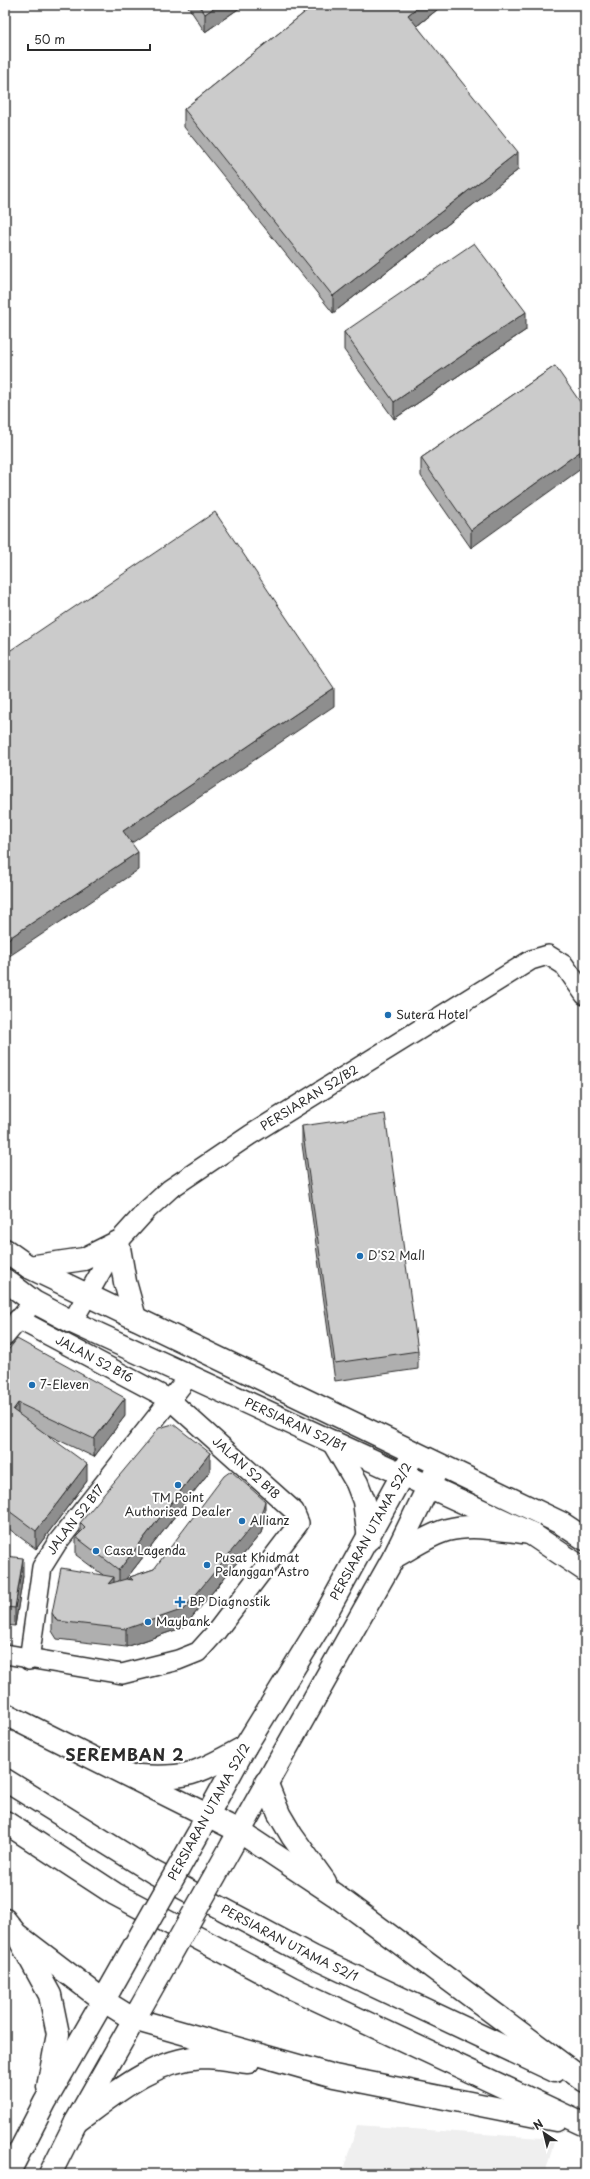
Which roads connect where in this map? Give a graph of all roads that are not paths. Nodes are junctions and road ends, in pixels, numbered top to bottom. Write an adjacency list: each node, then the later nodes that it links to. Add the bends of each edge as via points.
1 (585, 995): 2 (street, PERSIARAN S2/B2, via 564,965 548,955 531,960 250,1135 170,1189)
2 (118, 1242): 4 (main road, via 84,1259); 6 (street, PERSIARAN S2/B2); 8 (main road)
3 (5, 1250): 4 (main road)
4 (29, 1267): 6 (main road)
5 (5, 1280): 7 (main road, PERSIARAN S2/B1)
6 (88, 1295): 8 (main road); 10 (street, PERSIARAN S2/B2)
7 (34, 1302): 9 (street); 10 (main road, PERSIARAN S2/B1)
8 (135, 1318): 15 (main road)
9 (18, 1319): 11 (street); 13 (street, JALAN S2 B16)
10 (72, 1322): 12 (main road, PERSIARAN S2/B1)
11 (5, 1336)
12 (189, 1376): 13 (street, JALAN S2 B17); 14 (main road, PERSIARAN S2/B1)
13 (169, 1399): 25 (street, JALAN S2 B17, via 57,1543 42,1567); 25 (street, JALAN S2 B18, via 294,1511 299,1523 198,1652 178,1660 122,1674)
14 (332, 1442): 17 (main road, PERSIARAN S2/B1); 20 (main road, via 357,1483 364,1501)
15 (414, 1453): 16 (main road); 17 (main road, PERSIARAN UTAMA S2/2)
16 (439, 1465): 18 (main road); 21 (main road, via 561,1524)
17 (404, 1475): 18 (main road, PERSIARAN S2/B1); 20 (main road, PERSIARAN UTAMA S2/2)
18 (429, 1486): 19 (main road, PERSIARAN S2/B1); 22 (main road)
19 (530, 1533): 22 (main road, via 463,1527 445,1531); 23 (main road, PERSIARAN S2/B1)
20 (369, 1539): 27 (main road, PERSIARAN UTAMA S2/2)
21 (585, 1539)
22 (394, 1557): 30 (main road)
23 (585, 1570)
24 (5, 1654): 25 (street, JALAN S2 B18)
25 (29, 1660)
26 (5, 1714): 28 (main road)
27 (245, 1747): 28 (main road, via 187,1776 166,1778); 32 (main road, PERSIARAN UTAMA S2/2)
28 (127, 1774): 32 (main road)
29 (5, 1780): 40 (main road, PERSIARAN UTAMA S2/1, via 153,1872 313,1957)
30 (266, 1782): 33 (main road); 34 (main road, via 279,1814 292,1836)
31 (5, 1822): 43 (main road, via 115,1894 292,1988)
32 (203, 1823): 33 (main road); 36 (main road, PERSIARAN UTAMA S2/2, bridge)
33 (235, 1839): 34 (main road); 37 (main road, bridge)
34 (335, 1895): 39 (main road)
35 (11, 1927): 36 (main road); 41 (main road, via 50,1995 58,2034)
36 (107, 1995): 37 (main road); 41 (main road, PERSIARAN UTAMA S2/2)
37 (136, 2014): 38 (main road); 42 (main road)
38 (305, 2068): 42 (main road, via 202,2057 176,2061 132,2081); 43 (main road)
39 (585, 2081)
40 (585, 2085)
41 (45, 2102): 44 (main road, PERSIARAN UTAMA S2/2)
42 (76, 2122): 45 (main road)
43 (585, 2126)
44 (8, 2174)
45 (50, 2174)

